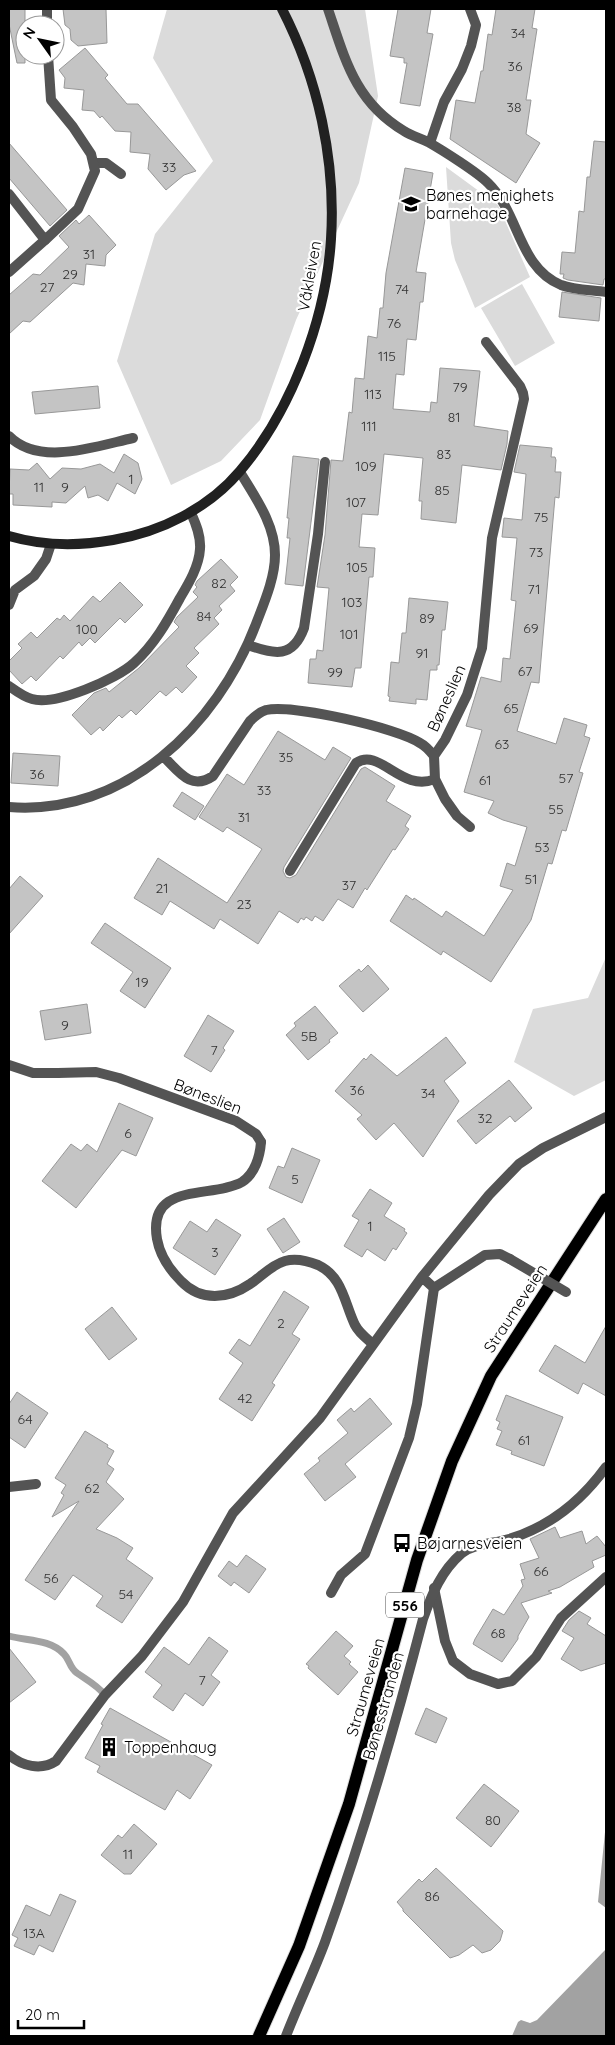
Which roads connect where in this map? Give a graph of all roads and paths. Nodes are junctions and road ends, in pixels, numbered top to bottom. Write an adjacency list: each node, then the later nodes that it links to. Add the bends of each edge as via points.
1 (282, 9): 16 (street, Våkleiven, via 297,38 320,111 331,190 331,240 324,288 304,362 262,442)
2 (328, 9): 5 (street, via 345,61 373,106 404,132)
3 (470, 9): 5 (street, via 476,25 471,46 444,102)
4 (49, 65): 6 (street, via 51,100 73,127)
5 (430, 143): 11 (street, via 487,181 500,196 530,258 543,275 563,285)
6 (94, 163): 7 (street, via 106,163); 9 (street, via 95,171 78,209)
7 (121, 174)
8 (9, 194): 9 (street)
9 (45, 240): 10 (street)
10 (9, 272)
11 (606, 292)
12 (486, 342): 24 (street, Bøneslien, via 523,393 523,409 494,529 482,648 467,696)
13 (9, 436): 14 (street, via 15,443 30,449 61,452)
14 (133, 438)
15 (325, 462): 22 (street, via 315,553 299,642 292,648 273,652)
16 (240, 472): 17 (street, Våkleiven); 22 (street, via 269,526 275,555 263,607)
17 (191, 512): 19 (street, Våkleiven, via 130,537 94,544); 23 (street, via 199,533 197,563 167,623 133,664 91,688 44,700 32,700)
18 (9, 536): 19 (street, Våkleiven)
19 (51, 544): 20 (street, via 46,559 34,576)
20 (12, 591): 21 (street)
21 (9, 605)
22 (248, 645): 25 (street, via 201,719)
23 (9, 686)
24 (434, 756): 25 (street, Bøneslien, via 420,742 370,724 296,711 267,710 250,721 213,776 206,781 190,780); 26 (street)
25 (164, 757): 27 (street, via 128,780 70,803)
26 (435, 778): 28 (street, via 457,816); 29 (street, via 426,782 411,780 377,761 362,759 356,763)
27 (9, 807)
28 (470, 827)
29 (290, 871)
30 (9, 1065): 36 (street, Bøneslien, via 33,1073 96,1072 119,1078 236,1121 256,1134 261,1142 257,1162 244,1181 182,1194 164,1206 156,1228 162,1258 184,1285 207,1296 234,1293 284,1262 295,1260 317,1265 336,1279 355,1325)
31 (606, 1117): 33 (street, via 543,1148 519,1164)
32 (606, 1199): 44 (main road, Straumeveien / 556, via 491,1376 452,1461 417,1560 349,1804 299,1946)
33 (422, 1277): 34 (street); 36 (street)
34 (434, 1288): 35 (street, bridge, via 485,1254 500,1254); 42 (street, via 409,1438 365,1554 341,1575)
35 (566, 1292)
36 (373, 1344): 43 (street, via 320,1418 232,1513 183,1602 142,1656 104,1695 56,1761 49,1766 32,1766)
37 (606, 1467): 41 (street, Bønesstranden, via 595,1483 559,1515 523,1534 463,1552 448,1566)
38 (36, 1484): 39 (street)
39 (9, 1487)
40 (606, 1577): 41 (street, via 561,1618 536,1657 512,1681 498,1684 470,1674 453,1661 445,1641)
41 (434, 1588): 45 (street, Bønesstranden, via 422,1618 370,1807 343,1890)
42 (331, 1593)
43 (9, 1755)
44 (259, 2036)
45 (286, 2036)

